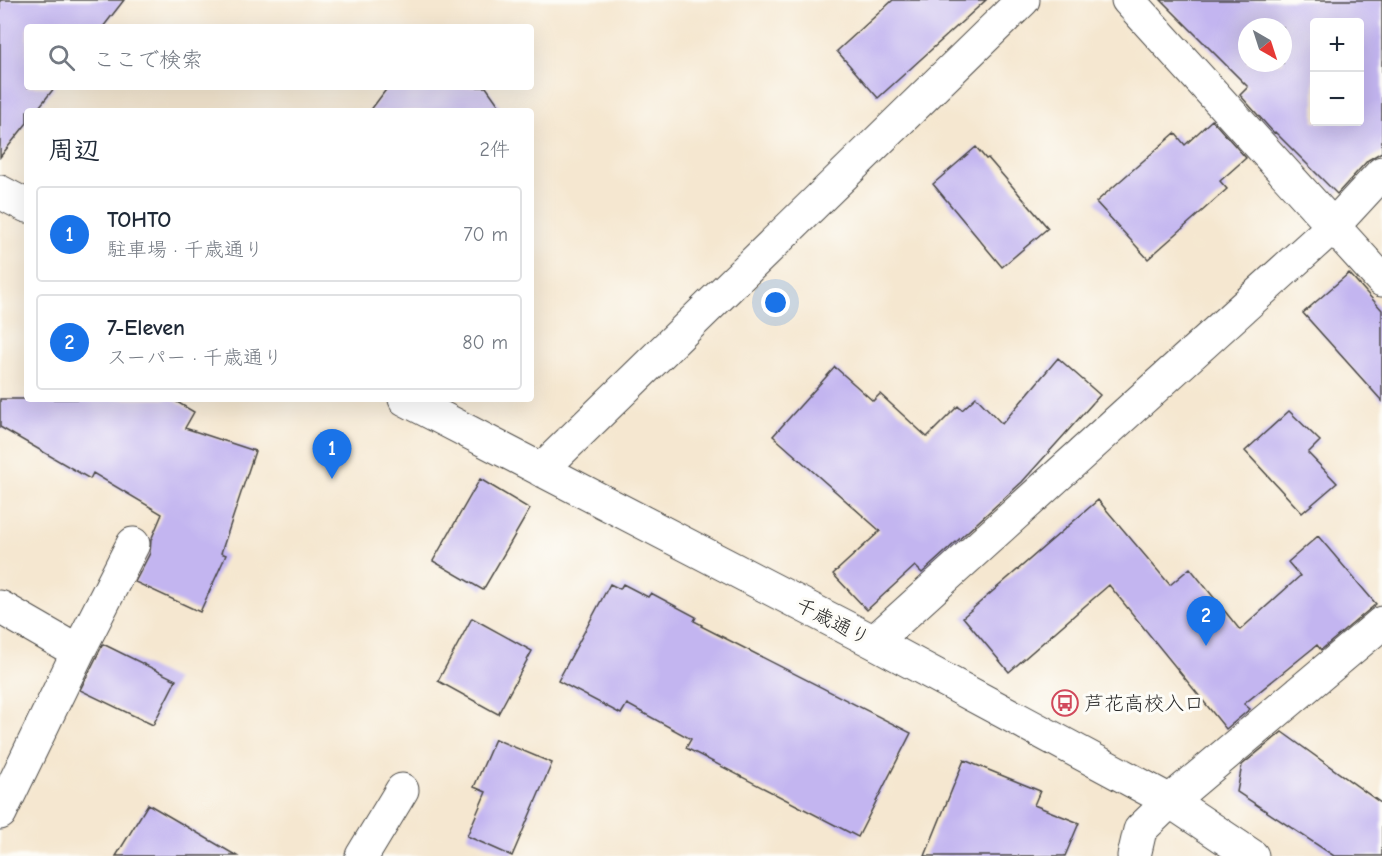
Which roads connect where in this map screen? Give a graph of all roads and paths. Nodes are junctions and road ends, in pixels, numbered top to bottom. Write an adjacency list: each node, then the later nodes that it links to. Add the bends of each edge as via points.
1 (1023, 0): 9 (street)
2 (1128, 0): 6 (street)
3 (1382, 174): 6 (street)
4 (0, 192): 5 (street)
5 (24, 204)
6 (1333, 226): 7 (street); 13 (street)
7 (1382, 280)
8 (411, 402): 9 (street, 千歳通り)
9 (541, 470): 13 (street, 千歳通り)
10 (133, 544): 14 (street)
11 (0, 607): 14 (street)
12 (1382, 623): 16 (street)
13 (873, 642): 16 (street, 千歳通り)
14 (78, 652): 17 (street)
15 (402, 790): 18 (street)
16 (1170, 801): 19 (street, via 1140,830); 20 (street, 千歳通り)
17 (0, 813)
18 (362, 856)
19 (1134, 856)
20 (1252, 856)

